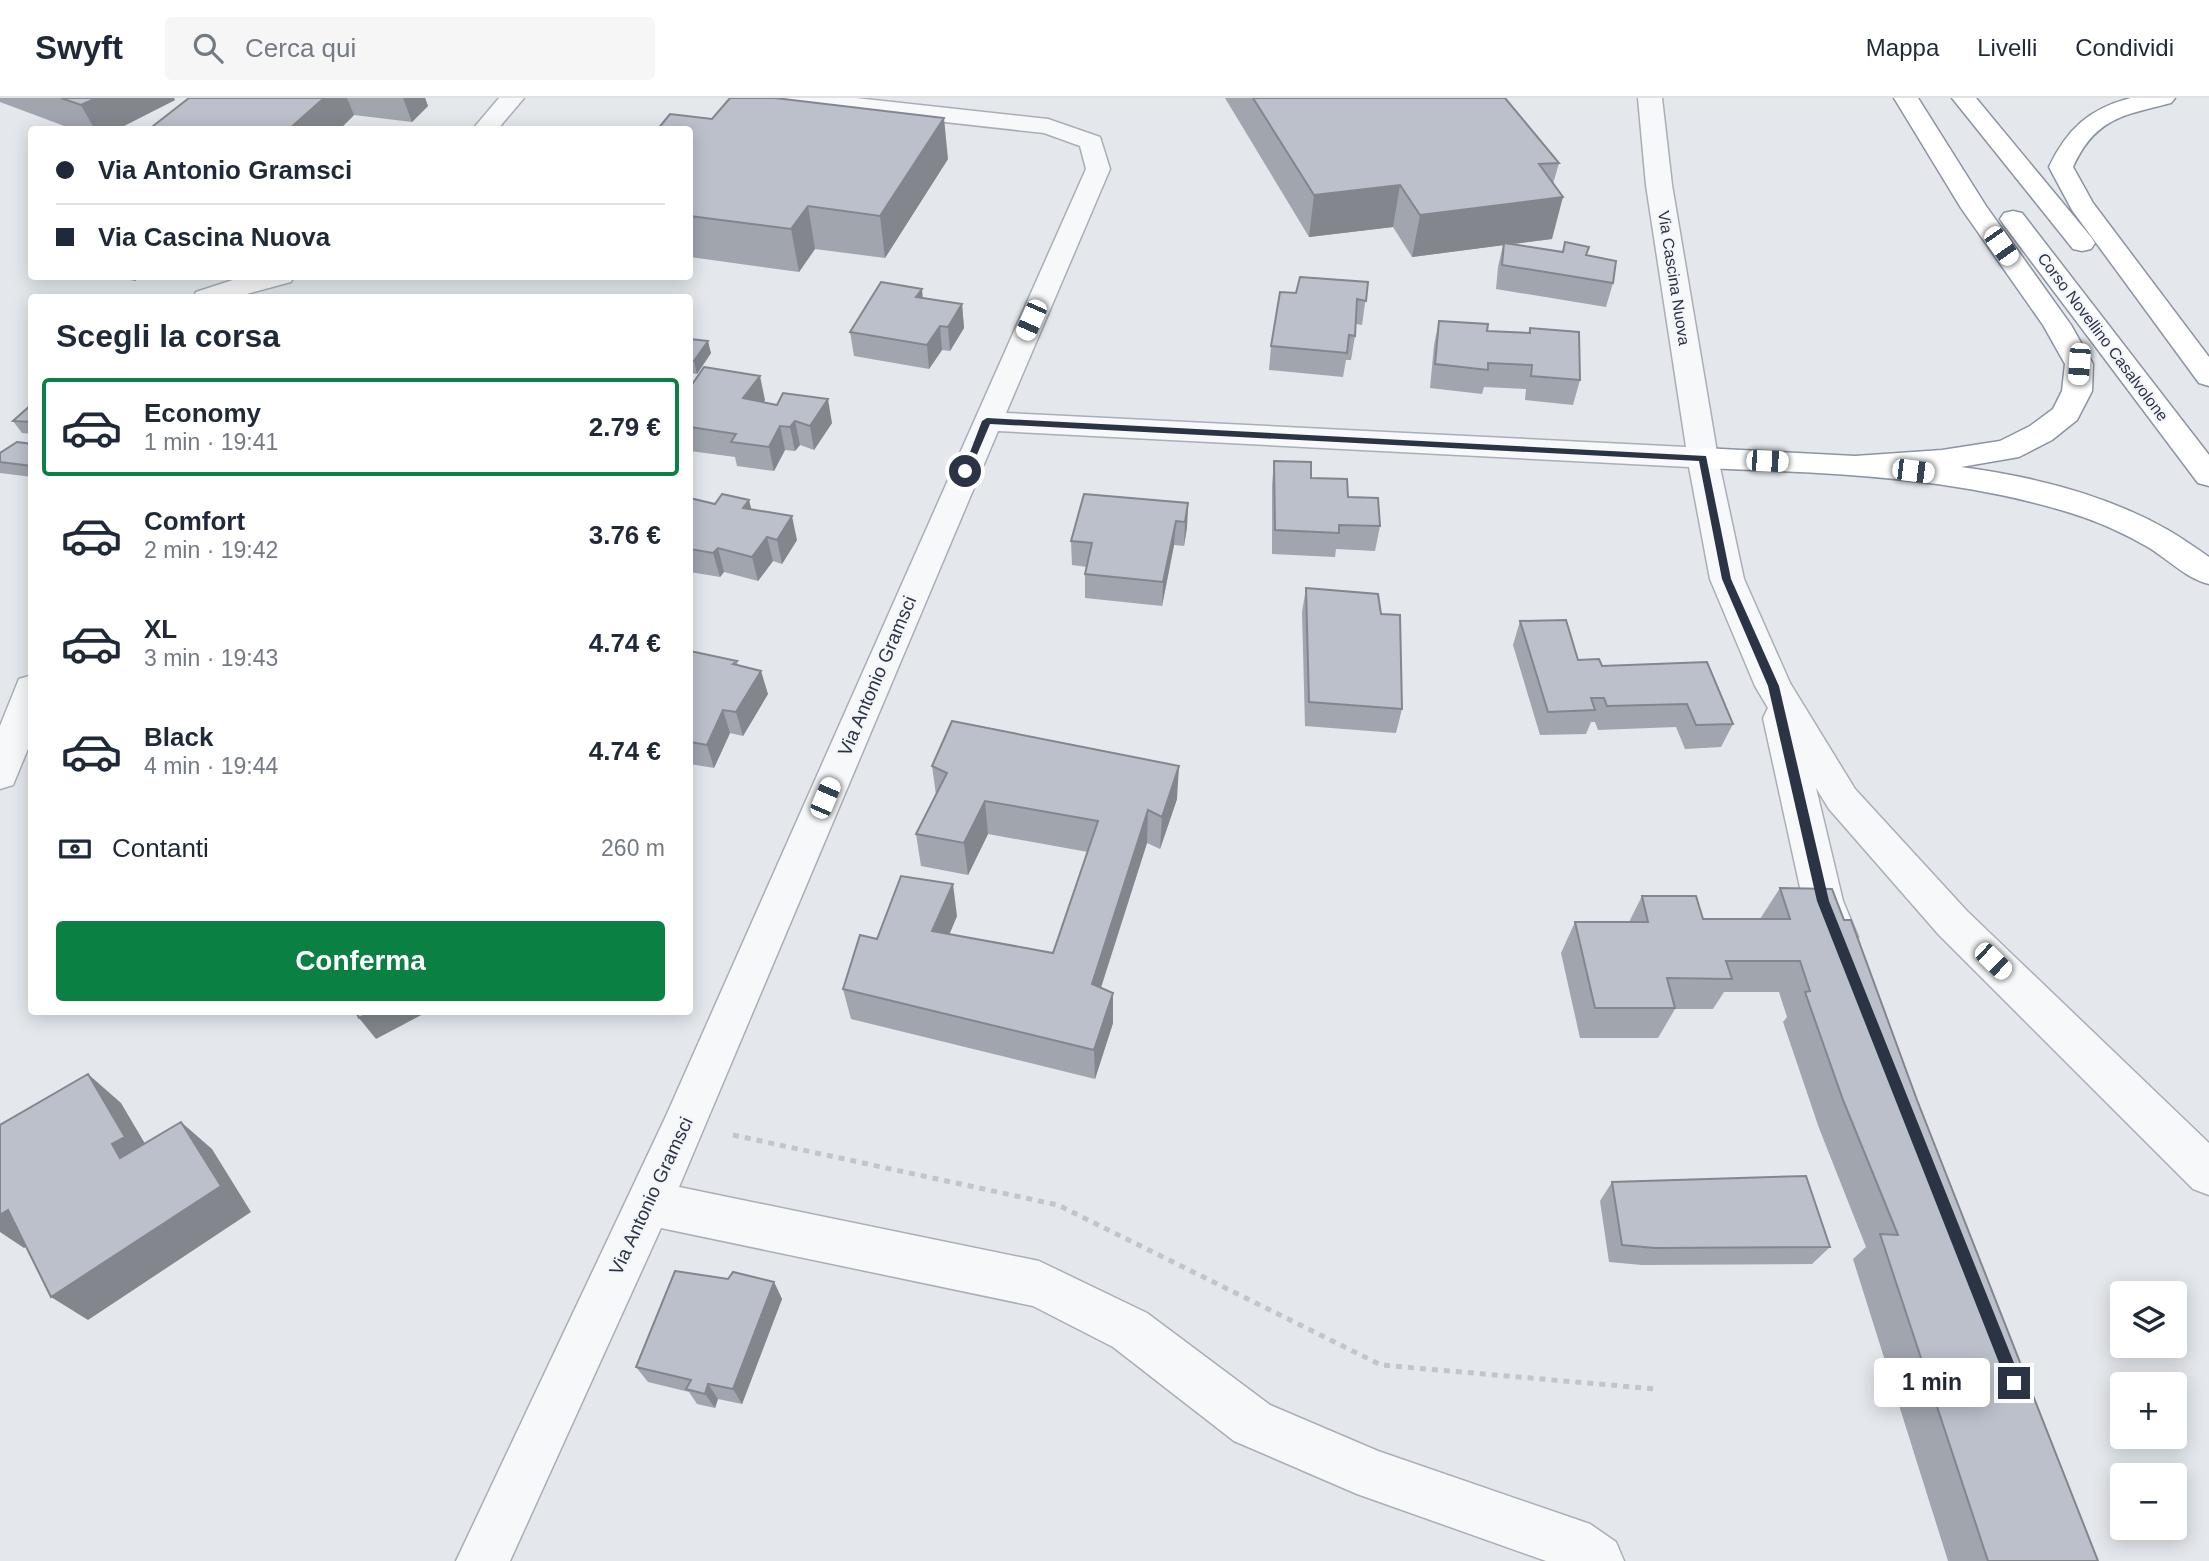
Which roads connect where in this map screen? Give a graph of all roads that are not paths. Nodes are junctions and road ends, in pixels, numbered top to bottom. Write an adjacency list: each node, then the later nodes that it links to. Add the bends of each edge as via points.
1 (512, 98): 8 (street)
2 (791, 98): 13 (street, Via Antonio Gramsci, via 1048,127 1091,142 1098,169)
3 (1650, 98): 14 (street, Via Cascina Nuova, via 1659,185)
4 (1906, 98): 15 (highway, via 1974,208 2057,325 2079,364 2077,391 2066,414 2008,450 1942,460)
5 (1920, 98): 16 (highway, Corso Novellino Casalvolone)
6 (1964, 98): 12 (highway)
7 (2163, 98): 11 (highway, via 2118,107 2089,123 2068,147 2061,167 2081,205)
8 (488, 126)
9 (264, 280): 10 (street)
10 (217, 294)
11 (2209, 377)
12 (2209, 399)
13 (987, 421): 14 (street); 23 (street, Via Antonio Gramsci)
14 (1703, 458): 15 (highway); 18 (street, Via Cascina Nuova, via 1727,579)
15 (1860, 464): 17 (highway, via 1993,482 2074,502 2135,528)
16 (2209, 476)
17 (2209, 573)
18 (1773, 686): 21 (street, via 1823,901); 22 (street, via 1842,799 1953,923)
19 (28, 699): 20 (street)
20 (0, 775)
21 (1854, 978)
22 (2209, 1174)
23 (648, 1203): 24 (street, Via Antonio Gramsci); 25 (street, via 1039,1284 1130,1330 1252,1423 1376,1476 1571,1543)
24 (483, 1561)
25 (1597, 1561)

